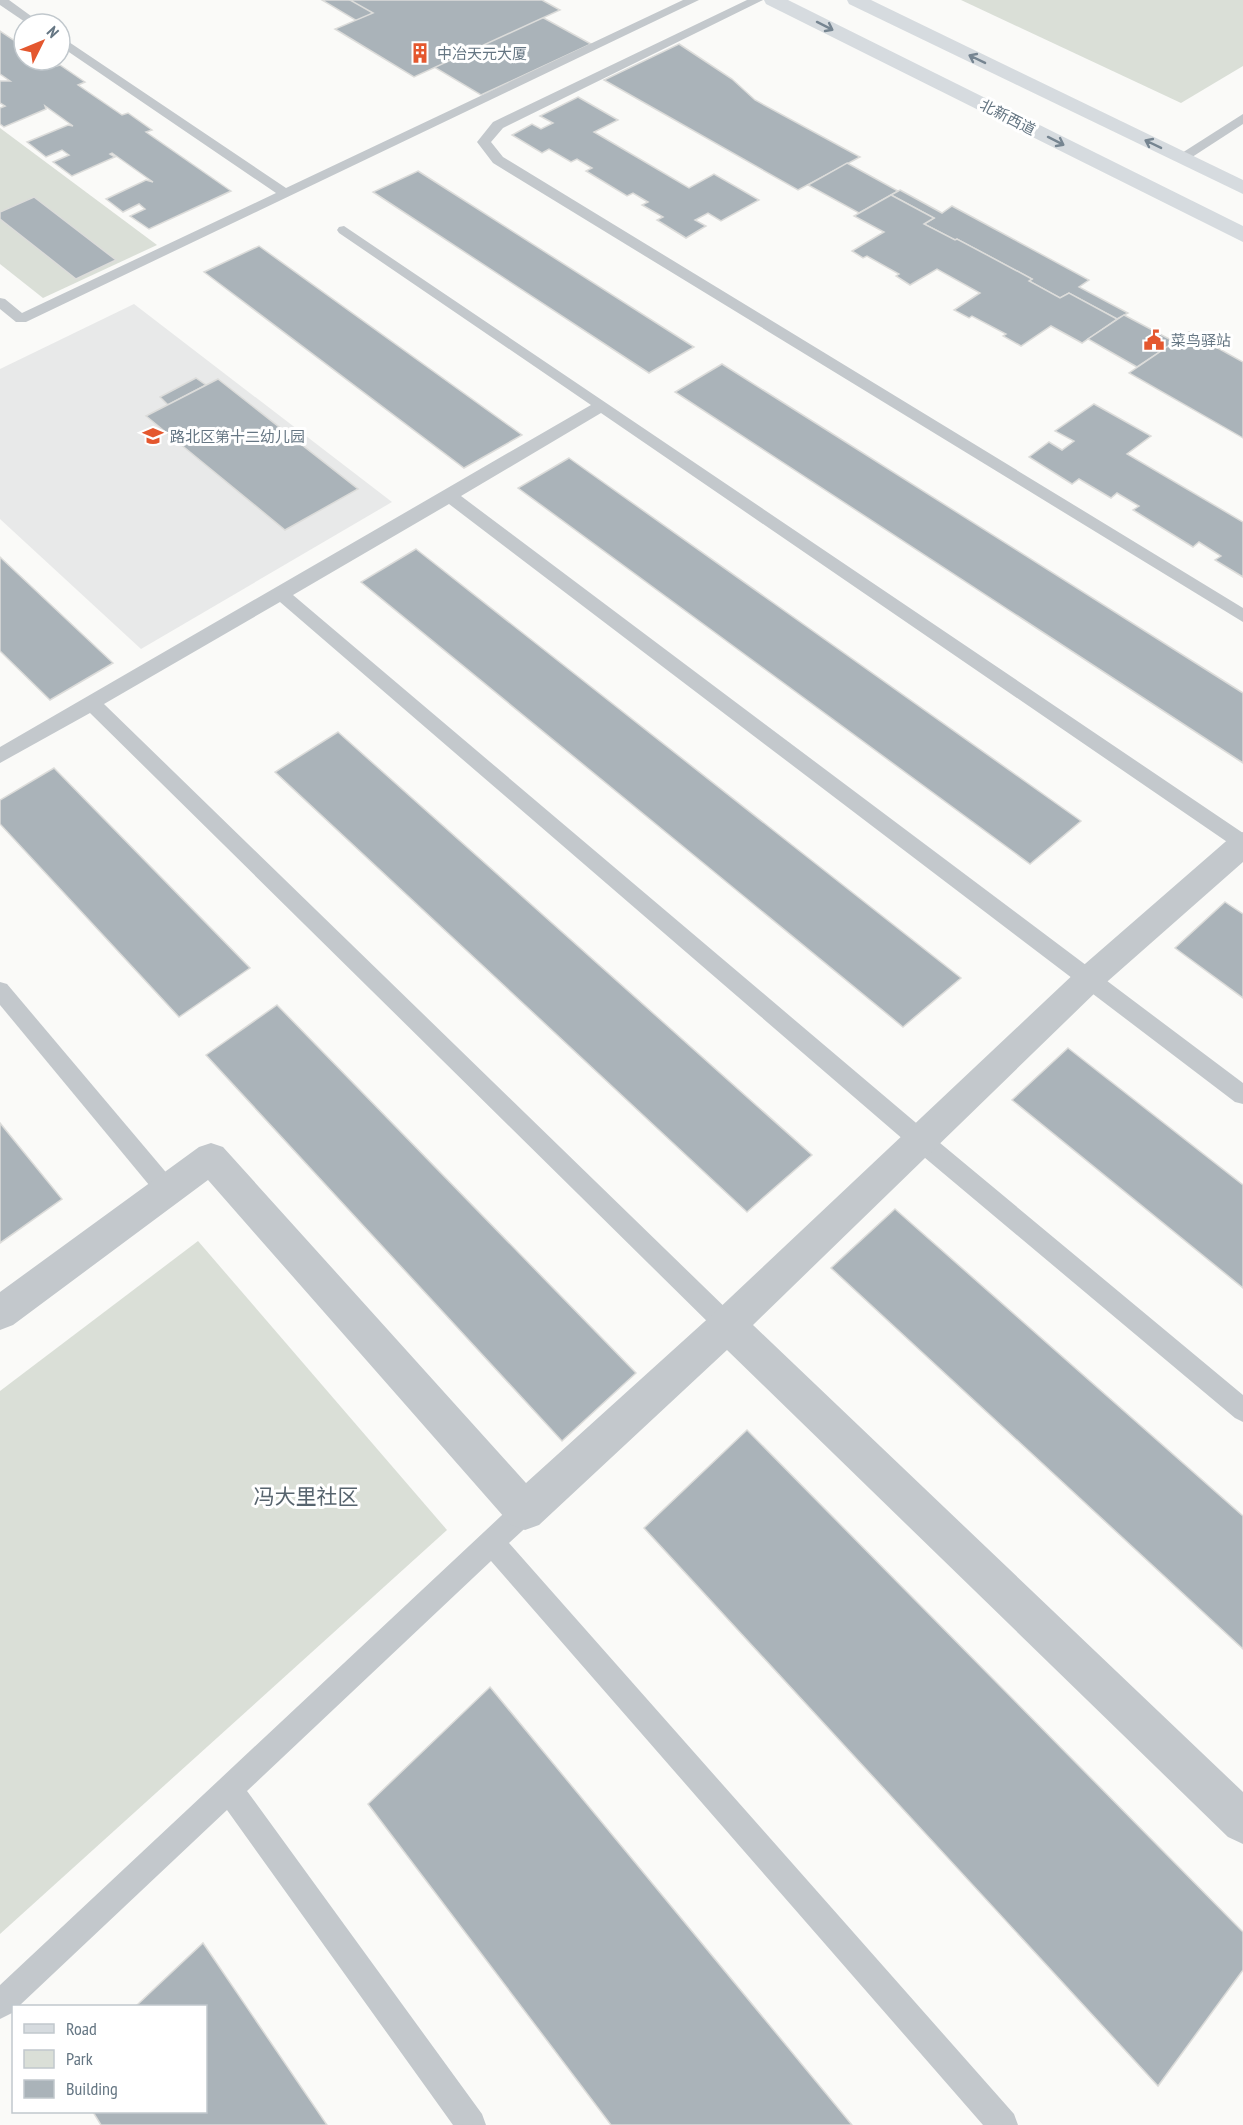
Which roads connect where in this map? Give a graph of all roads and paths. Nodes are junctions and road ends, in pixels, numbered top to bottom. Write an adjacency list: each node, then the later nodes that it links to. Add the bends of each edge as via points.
1 (1, 0): 6 (lane)
2 (693, 0): 11 (lane)
3 (757, 0): 18 (lane, via 498,125 484,142 498,160)
4 (773, 0): 13 (main road, 北新西道, one-way to 13)
5 (856, 0): 9 (main road, one-way to 5)
6 (18, 12)
7 (72, 48): 11 (lane)
8 (1243, 118): 9 (lane)
9 (1181, 158): 10 (main road)
10 (1243, 188)
11 (285, 193): 14 (lane, via 102,274 21,319)
12 (344, 230): 15 (lane)
13 (1243, 235)
14 (0, 302)
15 (601, 406): 16 (lane); 21 (lane)
16 (450, 496): 17 (lane); 22 (lane)
17 (281, 594): 19 (lane); 25 (lane)
18 (1243, 616)
19 (91, 703): 20 (lane); 28 (lane)
20 (0, 756)
21 (1243, 843): 22 (street)
22 (1089, 979): 24 (lane); 25 (street)
23 (0, 990): 26 (lane)
24 (1243, 1095)
25 (920, 1140): 28 (street); 29 (lane)
26 (167, 1191): 27 (street); 30 (street, via 211,1158)
27 (0, 1313)
28 (727, 1325): 30 (street); 33 (street)
29 (1243, 1410)
30 (525, 1511): 31 (lane)
31 (492, 1543): 32 (lane); 36 (lane)
32 (229, 1790): 34 (lane); 35 (lane)
33 (1243, 1822)
34 (0, 2005)
35 (471, 2125)
36 (1003, 2125)

